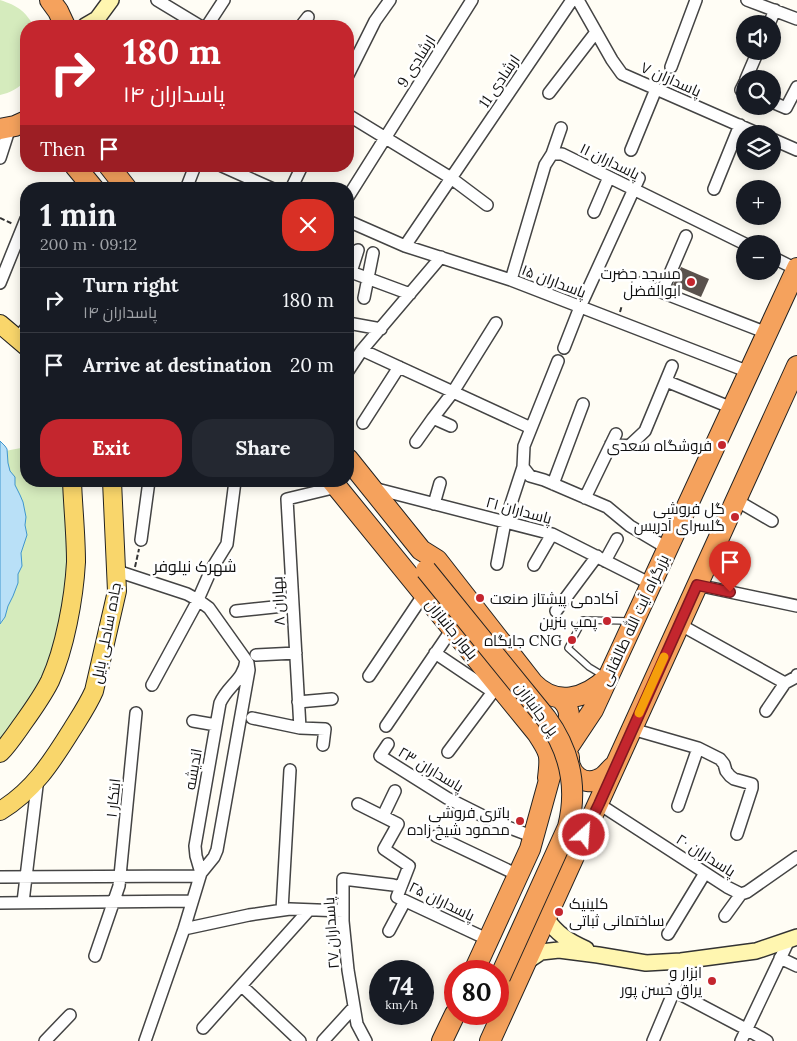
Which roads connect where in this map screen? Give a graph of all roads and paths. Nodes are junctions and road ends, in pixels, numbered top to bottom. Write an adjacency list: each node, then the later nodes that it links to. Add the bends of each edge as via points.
1 (50, 0): 14 (highway)
2 (111, 0): 15 (main road)
3 (157, 0): 16 (street)
4 (224, 0): 17 (street)
5 (390, 0): 19 (street)
6 (472, 0): 30 (street, ارشادی 9)
7 (572, 0): 40 (street, ارشادی 11)
8 (578, 0): 18 (street, پاسداران ۷)
9 (696, 0): 20 (street)
10 (747, 0): 11 (street)
11 (775, 10): 12 (street); 13 (street)
12 (773, 15)
13 (797, 19)
14 (62, 20)
15 (95, 20)
16 (190, 20)
17 (211, 20)
18 (596, 32): 22 (street, پاسداران ۷, via 622,74); 23 (street)
19 (354, 62)
20 (671, 67)
21 (797, 87): 24 (street, via 786,108)
22 (656, 89): 26 (street, پاسداران ۷); 32 (street)
23 (549, 93)
24 (781, 106)
25 (354, 120): 30 (street)
26 (740, 125)
27 (11, 128): 35 (street)
28 (560, 128): 34 (street)
29 (736, 135): 46 (street)
30 (385, 138): 40 (street); 45 (street, ارشادی 9)
31 (781, 144): 33 (street)
32 (632, 150)
33 (797, 150)
34 (552, 154): 39 (street, پاسداران ١١, via 562,154); 65 (street, via 545,165)
35 (0, 158)
36 (80, 172): 42 (highway)
37 (114, 172): 43 (highway)
38 (236, 172): 44 (street)
39 (609, 177): 47 (street, پاسداران ١١); 49 (street)
40 (451, 178): 48 (street); 56 (street, ارشادی 11)
41 (639, 178): 47 (street)
42 (88, 182)
43 (123, 182)
44 (258, 182)
45 (354, 187)
46 (714, 189)
47 (634, 190): 55 (street, پاسداران ١١); 71 (street)
48 (487, 205)
49 (594, 212)
50 (0, 218): 51 (path)
51 (20, 223)
52 (354, 224): 56 (street, پاسداران ۱۵)
53 (20, 234): 66 (street)
54 (686, 236): 68 (street)
55 (736, 240)
56 (405, 246): 59 (street, پاسداران ۱۵)
57 (358, 250): 60 (street)
58 (373, 253): 64 (street)
59 (441, 258): 65 (street, پاسداران ۱۵); 69 (street)
60 (354, 259)
61 (781, 261): 62 (street)
62 (797, 268): 76 (highway, بزرگراه آیت الله طالقانی)
63 (354, 273): 64 (street)
64 (368, 278): 69 (street); 70 (street)
65 (511, 280): 71 (street, پاسداران ۱۵)
66 (0, 283)
67 (638, 283): 68 (street)
68 (662, 292): 76 (street)
69 (410, 294): 75 (street)
70 (364, 298)
71 (580, 307): 78 (street); 85 (street, پاسداران ۱۵)
72 (496, 323): 87 (street)
73 (0, 324): 77 (main road)
74 (354, 324): 75 (street)
75 (380, 329): 79 (street)
76 (767, 333): 85 (highway, بزرگراه آیت الله طالقانی)
77 (20, 336)
78 (564, 348)
79 (362, 350): 80 (street); 84 (street)
80 (354, 360)
81 (558, 361): 93 (street)
82 (672, 366): 86 (street)
83 (797, 366): 107 (highway)
84 (399, 367): 87 (street); 91 (street)
85 (749, 372): 89 (highway, بزرگراه آیت الله طالقانی)
86 (666, 381): 89 (street); 106 (street, via 645,431 629,446 613,439)
87 (453, 392): 90 (street); 93 (street)
88 (583, 404): 98 (street)
89 (732, 408): 114 (highway, بزرگراه آیت الله طالقانی)
90 (433, 418): 92 (street); 94 (street)
91 (363, 423)
92 (451, 426)
93 (531, 428): 96 (street, via 524,446)
94 (416, 442)
95 (354, 467): 105 (highway, بلوار جانبازان)
96 (523, 467): 98 (street, via 530,476); 110 (street)
97 (440, 483): 108 (street)
98 (553, 484): 106 (street)
99 (72, 487): 159 (main road, via 76,564 66,630 49,682)
100 (113, 487): 120 (main road, جاده ساحلی بایل)
101 (149, 487): 113 (street)
102 (234, 487): 124 (street, via 227,544)
103 (325, 487): 125 (street, بهاران ۸, via 287,499)
104 (336, 487): 123 (highway, بلوار جانبازان)
105 (370, 488): 108 (street, پاسداران ۲۱); 115 (highway, بلوار جانبازان)
106 (585, 498): 114 (street, via 607,507 630,526)
107 (736, 500): 109 (street); 122 (highway)
108 (434, 504): 110 (street, پاسداران ۲۱)
109 (772, 521)
110 (505, 522): 111 (street, پاسداران ۲۱); 117 (street)
111 (552, 534): 116 (street, پاسداران ۲۱); 118 (street)
112 (617, 539): 116 (street)
113 (141, 540): 120 (path)
114 (667, 548): 121 (highway, بزرگراه آیت الله طالقانی)
115 (421, 550): 119 (main road, بلوار جانبازان); 142 (highway, بلوار جانبازان, via 437,560 536,686)
116 (601, 559): 121 (street, پاسداران ۲۱); 128 (street)
117 (497, 564)
118 (534, 565)
119 (426, 570): 200 (highway, پل جانبازان, bridge, via 551,724 566,754 572,781 573,805 568,826)
120 (125, 571): 124 (street, via 187,594); 168 (main road, جاده ساحلی بایل, via 117,591 91,698 38,779)
121 (651, 584): 129 (highway, بزرگراه آیت الله طالقانی)
122 (697, 585): 126 (street); 130 (highway)
123 (424, 594): 131 (highway, بلوار جانبازان); 137 (street)
124 (197, 602): 134 (street, via 209,608); 140 (street)
125 (293, 605): 127 (street); 132 (street, بهاران ۸)
126 (797, 606)
127 (236, 611)
128 (556, 611)
129 (633, 621): 138 (highway, بزرگراه آیت الله طالقانی); 138 (lane, via 583,620 568,648)
130 (679, 624): 139 (street); 152 (highway)
131 (452, 629): 133 (street); 141 (highway, بلوار جانبازان)
132 (296, 653): 134 (street); 144 (street, بهاران ۸)
133 (435, 653): 141 (street); 151 (street)
134 (251, 658): 136 (street)
135 (797, 675): 139 (street)
136 (244, 676): 150 (street, اندیشه, via 222,699); 176 (street, via 217,850)
137 (369, 676)
138 (607, 678): 142 (highway, via 596,688 580,695); 147 (highway, بزرگراه آیت الله طالقانی)
139 (785, 683): 145 (street)
140 (152, 685)
141 (495, 689): 154 (highway, بلوار جانبازان); 158 (street)
142 (560, 698): 154 (highway, via 569,712 568,723 552,736)
143 (332, 699): 144 (street)
144 (298, 702): 153 (street, بهاران ۸)
145 (766, 710)
146 (136, 713): 197 (street, ابتکار ۱, via 119,886)
147 (590, 715): 160 (highway, via 570,752 570,769 579,778 592,781 600,779); 162 (highway, بزرگراه آیت الله طالقانی, via 551,773)
148 (252, 718): 153 (street)
149 (193, 721): 150 (street)
150 (216, 725): 176 (street, اندیشه, via 195,846)
151 (386, 726)
152 (633, 727): 157 (street); 160 (highway)
153 (300, 728): 156 (street, via 325,729)
154 (537, 733): 162 (highway, بلوار جانبازان, via 550,756)
155 (388, 744): 173 (street, پاسداران ۲۳, via 380,756 447,798)
156 (323, 745)
157 (698, 748): 167 (street); 170 (street, via 720,759 734,779 752,784)
158 (448, 752)
159 (0, 754)
160 (616, 763): 166 (highway)
161 (290, 770): 186 (street)
162 (547, 785): 173 (highway, بزرگراه آیت الله طالقانی)
163 (37, 786): 179 (street)
164 (395, 791): 169 (street)
165 (358, 804): 169 (street, پاسداران ۲۵)
166 (599, 804): 171 (highway); 175 (street, پاسداران ۲۰)
167 (678, 806)
168 (0, 811)
169 (383, 816): 180 (street, پاسداران ۲۵, via 398,824 384,849 409,866)
170 (737, 834)
171 (584, 835): 173 (highway, via 582,812 564,802 554,804 546,811); 190 (highway)
172 (436, 836): 177 (street)
173 (532, 843): 177 (highway, بزرگراه آیت الله طالقانی)
174 (797, 857): 181 (street, پاسداران ۲۰)
175 (706, 873): 181 (street, پاسداران ۲۰); 193 (street)
176 (201, 875): 179 (street); 182 (street)
177 (518, 875): 195 (highway, بزرگراه آیت الله طالقانی)
178 (0, 876): 179 (street)
179 (26, 876): 184 (street)
180 (401, 887): 183 (street, پاسداران ۲۵, via 397,897); 188 (street, پاسداران ۲۷, via 343,879)
181 (740, 894): 189 (street)
182 (192, 900): 184 (street); 191 (street)
183 (405, 901): 192 (street); 195 (street, پاسداران ۲۵)
184 (23, 902): 185 (street)
185 (0, 903)
186 (282, 910): 187 (street); 191 (street)
187 (309, 910): 188 (street); 204 (street)
188 (343, 911): 206 (street, پاسداران ۲۷)
189 (725, 916)
190 (546, 918): 196 (main road, via 552,928 570,942); 202 (highway)
191 (184, 929): 213 (street)
192 (389, 931)
193 (668, 934)
194 (793, 938): 198 (street); 201 (main road, via 756,951)
195 (489, 940): 199 (highway, بزرگراه آیت الله طالقانی)
196 (598, 955): 201 (main road, via 646,963); 202 (main road, via 559,950 541,952)
197 (95, 956)
198 (780, 958): 203 (street); 211 (street)
199 (479, 960)
200 (508, 960)
201 (682, 961): 205 (street)
202 (526, 962): 219 (highway)
203 (797, 966)
204 (242, 986): 210 (street); 214 (street)
205 (674, 992): 211 (street); 220 (street)
206 (354, 1007): 215 (street); 216 (street, پاسداران ۲۷, via 357,1024)
207 (70, 1015): 212 (street)
208 (450, 1025): 217 (highway)
209 (487, 1025): 218 (highway)
210 (203, 1028)
211 (746, 1029): 221 (street); 222 (street)
212 (45, 1041)
213 (145, 1041)
214 (300, 1041)
215 (323, 1041)
216 (366, 1041)
217 (442, 1041)
218 (485, 1041)
219 (490, 1041)
220 (653, 1041)
221 (741, 1041)
222 (767, 1041)

